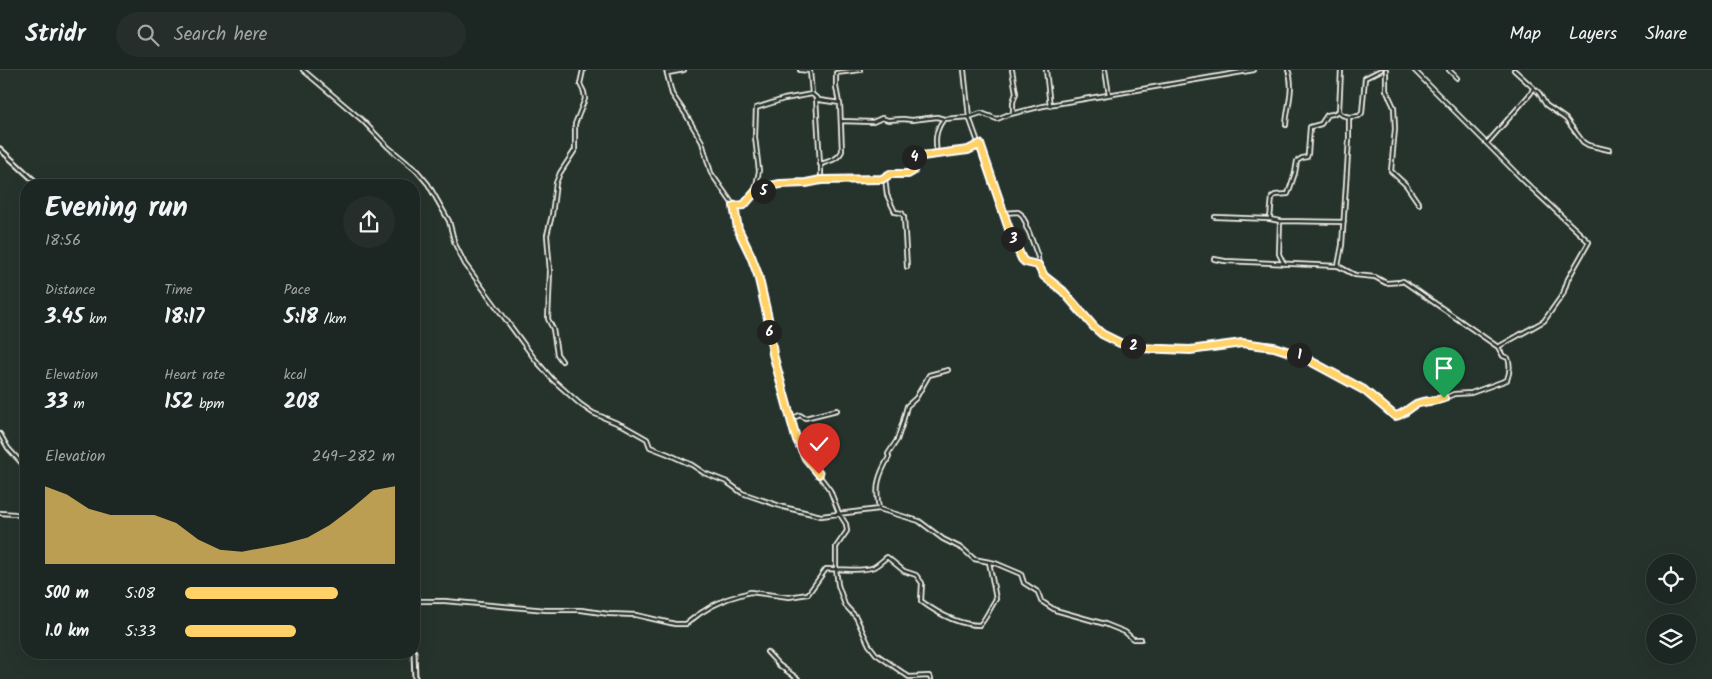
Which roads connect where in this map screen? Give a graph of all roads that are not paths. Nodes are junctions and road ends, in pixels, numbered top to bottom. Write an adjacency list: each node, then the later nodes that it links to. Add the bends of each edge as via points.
1 (304, 70): 64 (street, via 428,184 449,221 465,264 534,358 580,404 593,414 647,439 650,447 727,482 742,493 810,514)
2 (583, 70): 56 (street, via 580,84 585,99 575,124 575,150 556,183 547,236 550,272 548,319 557,354)
3 (684, 70): 18 (street)
4 (800, 70): 21 (street, via 810,71)
5 (860, 70): 24 (street, via 836,73)
6 (964, 70): 28 (street)
7 (1012, 70): 27 (street, via 1016,93)
8 (1046, 70): 25 (street)
9 (1105, 70): 22 (street)
10 (1254, 70): 22 (street)
11 (1288, 70): 32 (street, via 1291,95)
12 (1341, 70): 26 (street)
13 (1381, 70): 29 (street, via 1365,78 1362,113)
14 (1386, 70): 43 (street, via 1386,90 1394,107 1391,171)
15 (1414, 70): 33 (street)
16 (1449, 70): 19 (street)
17 (1514, 70): 20 (street)
18 (667, 72): 44 (street, via 672,94 702,142 711,172)
19 (1457, 78)
20 (1532, 88): 33 (street); 36 (street, via 1546,106 1566,119 1583,142)
21 (812, 94): 23 (street); 42 (street, via 756,108 759,171)
22 (1109, 95): 25 (street)
23 (816, 98): 24 (street); 38 (street)
24 (840, 103): 31 (street)
25 (1050, 106): 27 (street)
26 (1339, 111): 29 (street); 47 (street, via 1326,115 1321,124 1310,127 1307,157 1297,161 1288,194 1272,197)
27 (1013, 113): 28 (street, via 997,119 981,113)
28 (969, 117): 30 (street); 34 (street)
29 (1349, 117): 49 (street)
30 (944, 119): 31 (street); 37 (street, via 936,133)
31 (841, 121): 38 (street, via 841,154)
32 (1286, 125)
33 (1487, 142): 55 (street, via 1589,242 1563,294 1544,320)
34 (980, 144): 37 (street, via 968,150); 45 (street)
35 (0, 149): 40 (street)
36 (1609, 150)
37 (937, 154): 39 (street, via 914,157 913,171 890,174)
38 (820, 166): 41 (street)
39 (885, 178): 41 (street); 54 (street, via 888,200 895,212 904,217)
40 (32, 179)
41 (821, 180): 42 (street, via 780,184 763,192)
42 (756, 191): 44 (street, via 744,205)
43 (1419, 204)
44 (734, 206): 59 (street, via 738,229 758,275 773,354)
45 (1004, 212): 52 (street, via 1022,259); 52 (street, via 1021,214 1030,232)
46 (1215, 217): 47 (street)
47 (1270, 218): 48 (street)
48 (1280, 221): 49 (street); 51 (street, via 1279,254)
49 (1344, 222): 53 (street)
50 (1214, 258): 51 (street)
51 (1284, 264): 53 (street)
52 (1038, 265): 55 (street, via 1044,276 1063,291 1094,327 1120,343 1139,348 1190,350 1242,343 1274,347 1299,355 1364,390 1395,416 1422,402 1471,393 1507,380 1511,370 1509,360)
53 (1338, 266): 55 (street, via 1355,275 1375,277 1386,283 1403,281)
54 (907, 267)
55 (1498, 347)
56 (562, 361)
57 (948, 370): 62 (street, via 929,375 916,398 907,406 897,440 880,473)
58 (837, 410): 59 (street)
59 (791, 419): 64 (street, via 800,448 826,483)
60 (0, 434): 61 (street)
61 (20, 461)
62 (879, 510): 64 (street); 66 (street, via 919,521 974,559)
63 (0, 513): 65 (street)
64 (839, 513): 67 (street, via 847,531 836,547)
65 (20, 516)
66 (989, 562): 67 (street, via 996,599 980,625 971,625 936,612 921,602 922,583 916,574 904,571 887,557 873,568 862,571); 69 (street, via 1021,574 1024,583 1038,592 1041,601 1056,610 1105,624 1133,639)
67 (836, 569): 68 (street, via 826,569 808,594 788,597 750,592 712,606 686,624 581,610); 72 (street, via 845,605 856,617 869,645)
68 (420, 601)
69 (1141, 639)
70 (767, 652): 74 (street)
71 (414, 659): 73 (street)
72 (909, 678): 75 (street, via 929,676)
73 (415, 679)
74 (798, 679)
75 (931, 679)

